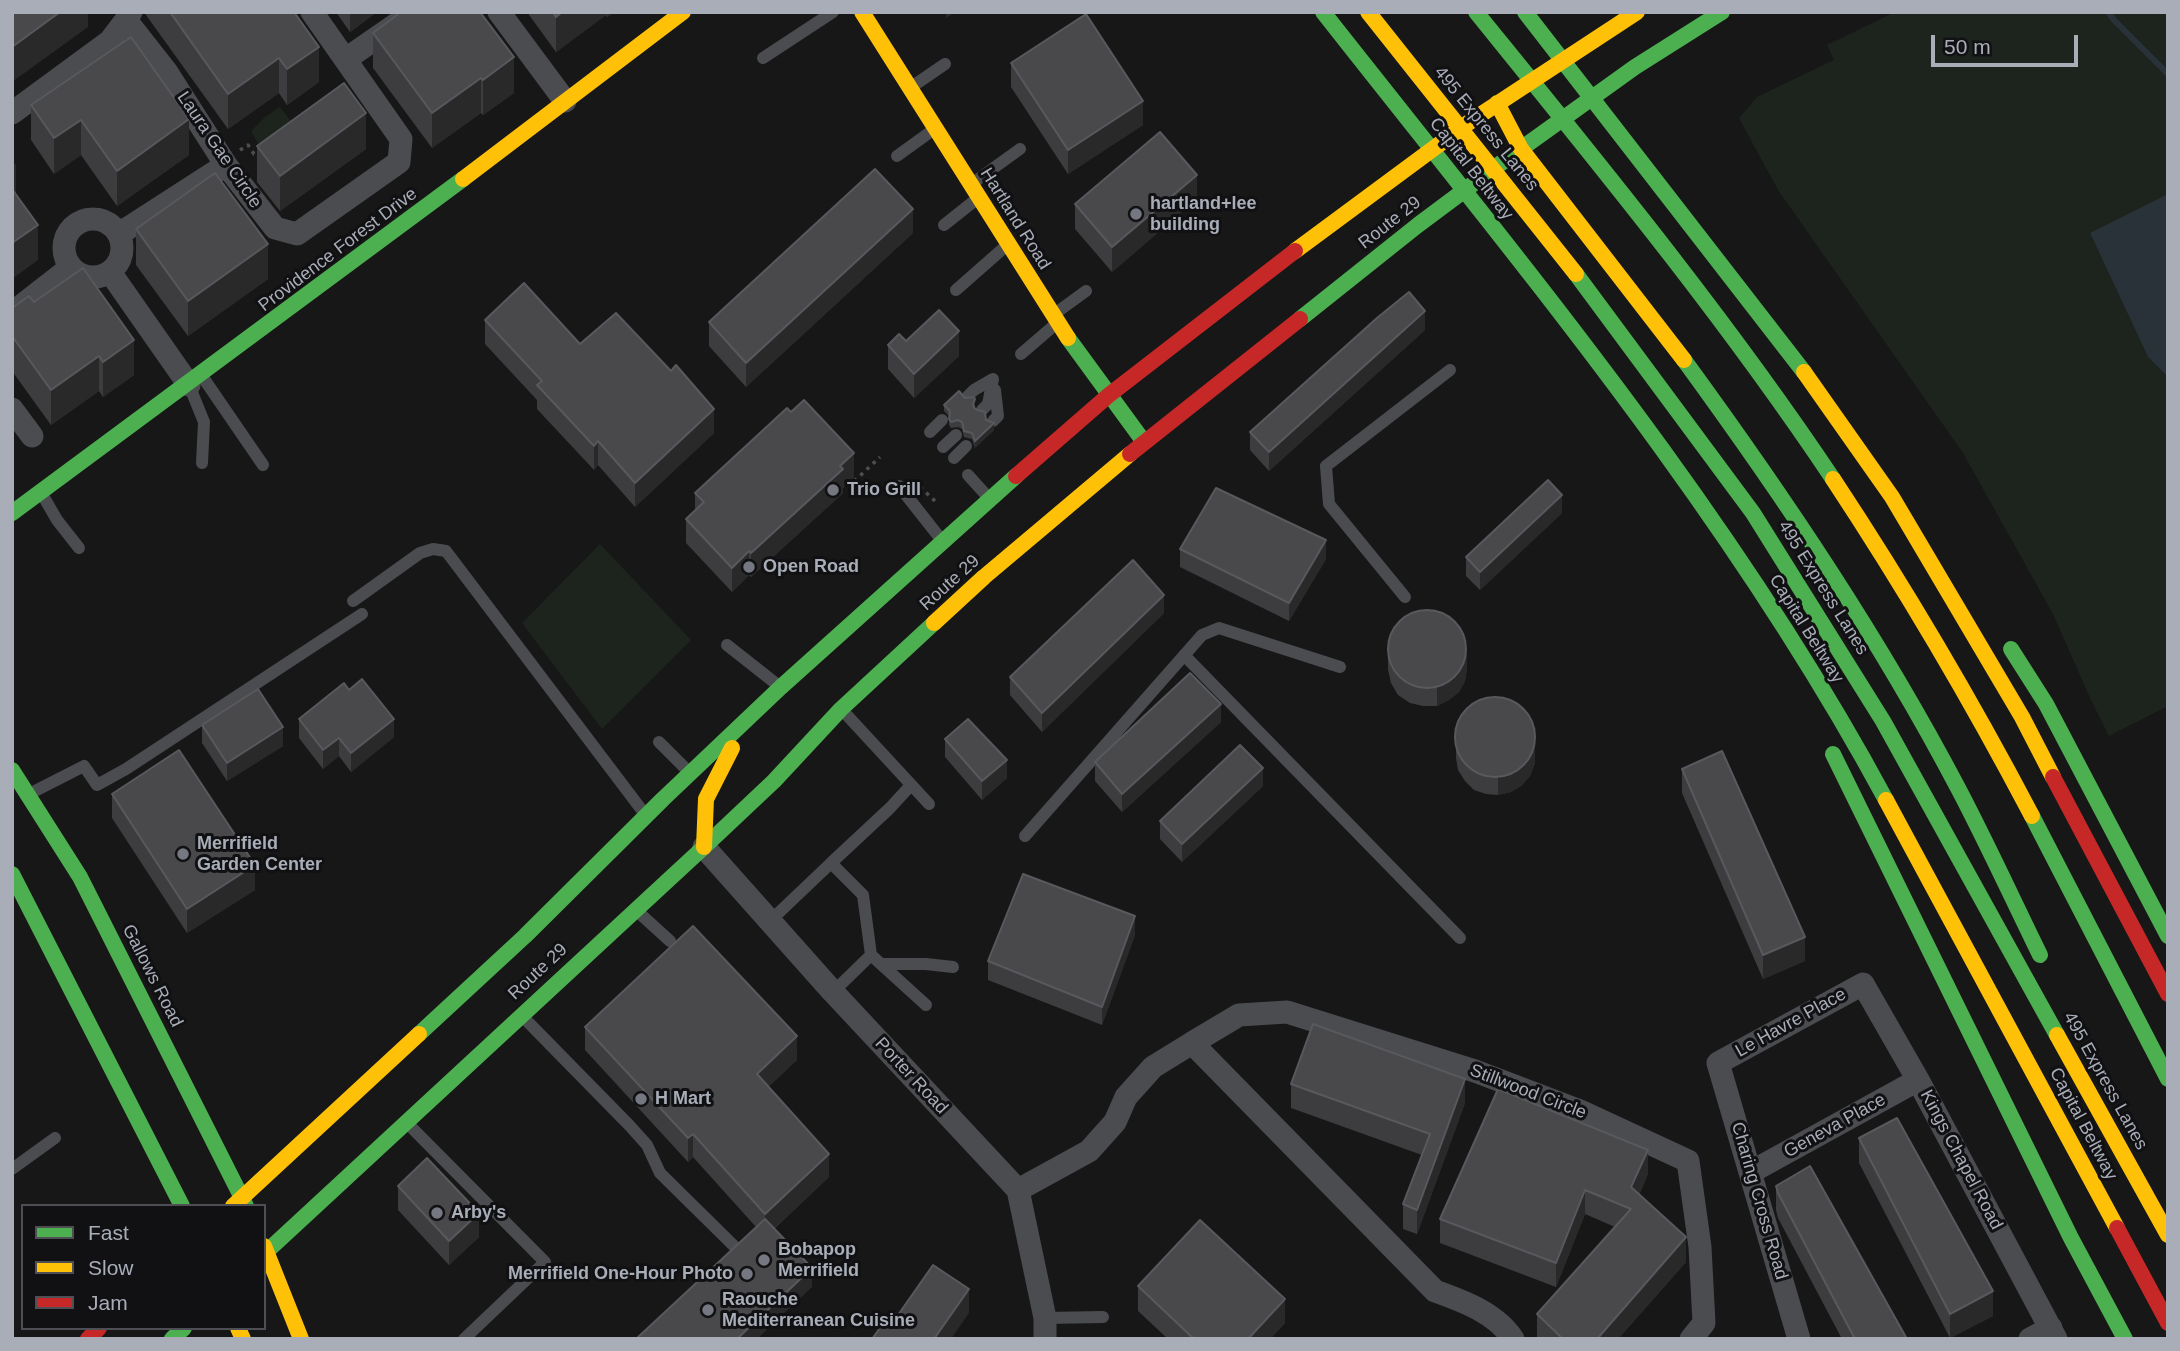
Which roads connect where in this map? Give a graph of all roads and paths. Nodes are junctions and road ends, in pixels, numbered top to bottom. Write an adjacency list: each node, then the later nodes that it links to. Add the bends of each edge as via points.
1 (312, 12): 15 (street, Laura Gae Circle)
2 (414, 12): 15 (street)
3 (499, 12): 18 (street)
4 (683, 12): 18 (main road, Providence Forest Drive)
5 (833, 12): 14 (lane)
6 (862, 12): 17 (main road, Hartland Road)
7 (1322, 12): 70 (main road, Capital Beltway, via 1611,378)
8 (1368, 12): 121 (main road, 495 Express Lanes, via 1578,276 1753,513 1883,721)
9 (1476, 12): 110 (main road, via 1711,309 1803,433 1864,526 1988,731)
10 (1525, 12): 39 (main road)
11 (1637, 12): 19 (main road, Route 29)
12 (1722, 12): 22 (main road, Route 29, via 1635,67)
13 (129, 16): 20 (street, via 110,41); 27 (street, Laura Gae Circle)
14 (763, 58)
15 (346, 59): 27 (street, Laura Gae Circle, via 401,139 398,162 297,234 275,228)
16 (945, 64): 17 (lane)
17 (910, 89): 21 (main road, Hartland Road)
18 (565, 101): 42 (main road, Providence Forest Drive)
19 (1497, 103): 22 (main road); 24 (main road); 43 (main road, Route 29)
20 (12, 113)
21 (935, 128): 26 (lane); 28 (main road, Hartland Road)
22 (1541, 142): 24 (main road, Route 29)
23 (1020, 149): 28 (lane)
24 (1521, 149): 52 (main road, Route 29); 101 (main road, via 1667,337 1828,569 1958,788)
25 (267, 152): 27 (path, via 254,154 248,145)
26 (897, 156)
27 (225, 163): 30 (street)
28 (974, 191): 29 (lane); 31 (main road, Hartland Road)
29 (944, 225)
30 (119, 234): 32 (street, via 105,221 76,224 64,249); 33 (street, via 122,250)
31 (1008, 244): 34 (lane); 37 (main road, Hartland Road)
32 (71, 267): 33 (street, via 94,277); 36 (street)
33 (110, 272): 42 (street)
34 (956, 290)
35 (1086, 291): 37 (lane)
36 (12, 313)
37 (1055, 319): 38 (lane); 43 (main road, Hartland Road)
38 (1021, 354)
39 (1793, 356): 65 (main road); 104 (main road, via 1892,498 1959,610 2028,729)
40 (1450, 370): 68 (lane, via 1326,466 1329,504)
41 (993, 379): 44 (lane); 46 (lane, via 988,404); 48 (lane, via 998,416)
42 (195, 380): 57 (lane, via 204,422); 58 (lane); 62 (main road, Providence Forest Drive)
43 (1109, 395): 52 (main road, Hartland Road); 63 (main road, Route 29)
44 (968, 396)
45 (12, 409): 51 (street)
46 (982, 410)
47 (942, 420): 49 (lane)
48 (993, 421)
49 (930, 432)
50 (956, 435): 54 (lane)
51 (32, 436)
52 (1144, 442): 78 (main road, Route 29, via 984,577)
53 (966, 446): 56 (lane)
54 (943, 447)
55 (880, 457): 61 (path)
56 (954, 458)
57 (202, 463)
58 (263, 465)
59 (968, 475): 63 (lane)
60 (899, 486): 66 (lane)
61 (848, 487)
62 (41, 492): 64 (main road, Providence Forest Drive); 67 (lane)
63 (990, 499): 66 (main road, Route 29)
64 (12, 513)
65 (1920, 513)
66 (942, 541): 76 (main road, Route 29)
67 (79, 548)
68 (1405, 597)
69 (353, 601): 87 (lane, via 420,553 446,551)
70 (1769, 604): 77 (main road); 126 (main road, Capital Beltway, via 1866,763)
71 (362, 614): 85 (lane, via 97,785 84,766)
72 (2003, 636): 94 (main road, via 2046,704)
73 (727, 645): 76 (lane)
74 (1184, 655): 75 (lane, via 1202,635 1219,628); 88 (lane); 95 (lane)
75 (1340, 667)
76 (780, 687): 79 (main road, Route 29)
77 (1805, 692)
78 (841, 709): 84 (lane); 89 (main road, Route 29)
79 (743, 725): 83 (main road, Route 29); 89 (main road, via 706,799)
80 (659, 742): 83 (lane)
81 (1827, 743): 134 (main road)
82 (12, 770): 85 (main road, Gallows Road)
83 (691, 774): 87 (main road, Route 29)
84 (911, 785): 86 (lane); 90 (lane)
85 (28, 795): 118 (main road, Gallows Road, via 80,877)
86 (929, 804)
87 (646, 816): 118 (main road, Route 29)
88 (1025, 836)
89 (704, 847): 92 (main road, Route 29); 93 (street, Porter Road)
90 (831, 863): 93 (lane); 97 (lane, via 863,895)
91 (12, 874): 119 (main road)
92 (635, 909): 96 (lane); 106 (main road, Route 29)
93 (770, 921): 103 (street, Porter Road)
94 (2168, 936)
95 (1460, 938)
96 (670, 941)
97 (871, 955): 99 (lane); 103 (lane)
98 (2090, 962): 112 (main road)
99 (883, 964): 100 (lane); 105 (lane)
100 (953, 967)
101 (2046, 967)
102 (1863, 984): 108 (street, Le Havre Place); 111 (street, Kings Chapel Road)
103 (833, 992): 117 (street, Porter Road)
104 (2168, 994)
105 (926, 1005)
106 (520, 1015): 113 (main road, Route 29); 122 (lane, via 629,1125 647,1145 660,1173)
107 (1192, 1043): 117 (street, Stillwood Circle, via 1153,1067 1089,1151); 131 (street, via 1435,1291 1470,1304 1506,1327); 132 (street, Stillwood Circle, via 1239,1015 1287,1012 1475,1071 1580,1111 1688,1161 1704,1323)
108 (1718, 1063): 116 (street, Charing Cross Road)
109 (2092, 1066): 120 (main road)
110 (2168, 1079)
111 (1918, 1080): 116 (street, Geneva Place); 128 (street, Kings Chapel Road)
112 (2168, 1092)
113 (406, 1122): 123 (main road, Route 29); 130 (lane, via 545,1262)
114 (55, 1138): 115 (lane)
115 (12, 1169)
116 (1751, 1172): 133 (street, Charing Cross Road)
117 (1018, 1190): 127 (street)
118 (240, 1203)
119 (181, 1204)
120 (2168, 1226)
121 (2168, 1235)
122 (734, 1246)
123 (266, 1250)
124 (266, 1253): 129 (main road)
125 (1103, 1317): 127 (lane)
126 (2168, 1323)
127 (1045, 1328)
128 (2046, 1335)
129 (301, 1339)
130 (464, 1339)
131 (1513, 1339)
132 (1691, 1339)
133 (1799, 1339)
134 (2125, 1339)

